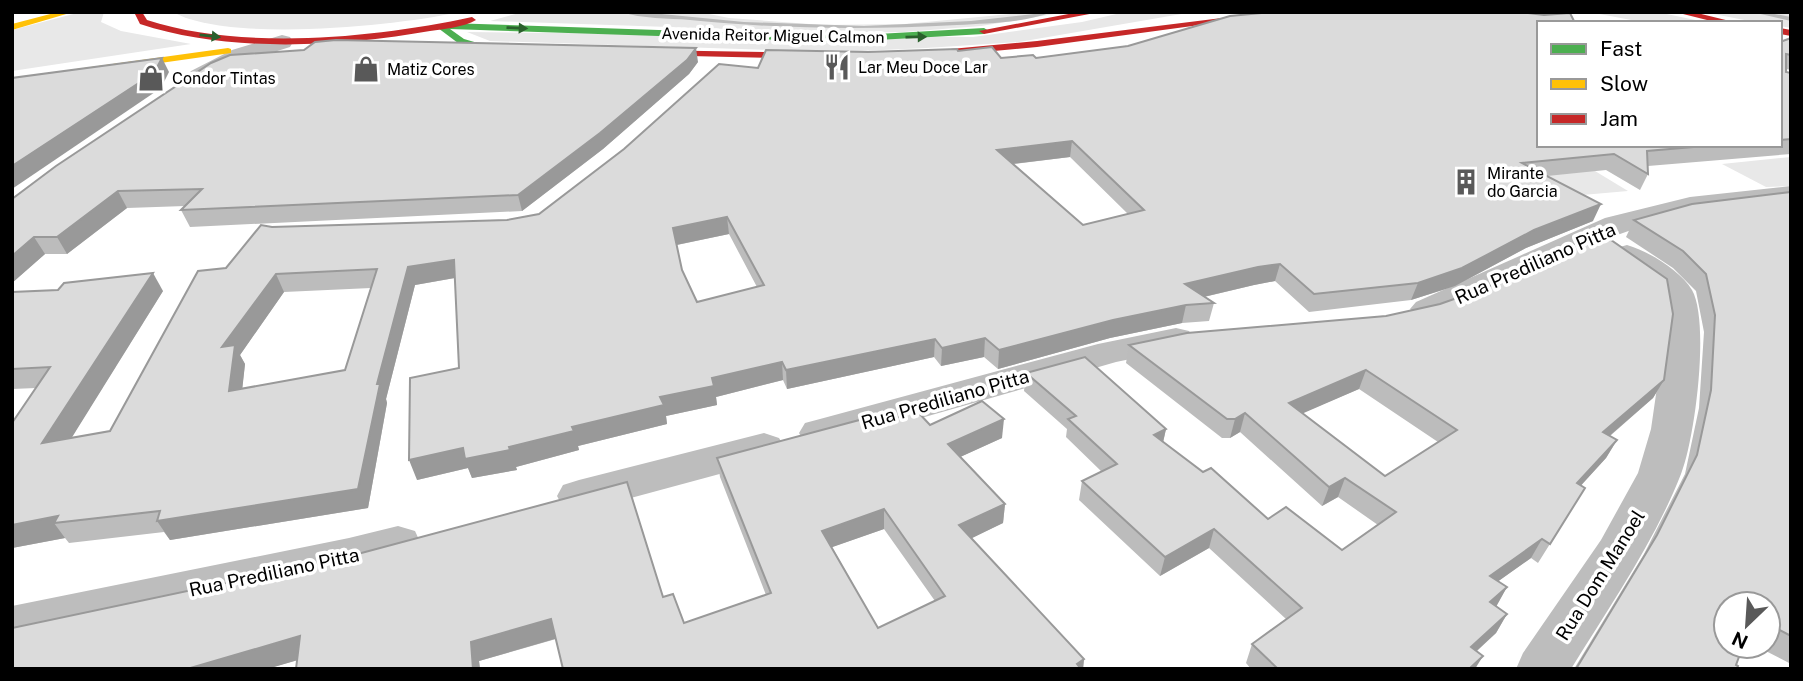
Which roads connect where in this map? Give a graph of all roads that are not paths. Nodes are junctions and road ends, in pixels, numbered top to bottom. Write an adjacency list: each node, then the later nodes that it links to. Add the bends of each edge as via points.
1 (69, 12): 12 (main road)
2 (138, 12): 14 (main road, one-way to 14, via 144,22 177,32)
3 (502, 12): 13 (main road)
4 (1096, 12): 13 (main road, Avenida Reitor Miguel Calmon, one-way to 4, via 842,39 987,31)
5 (1293, 12): 20 (main road)
6 (1466, 12): 10 (main road)
7 (1679, 12): 11 (main road)
8 (942, 17): 9 (main road, Avenida Reitor Miguel Calmon)
9 (881, 20)
10 (1563, 21)
11 (1724, 21)
12 (12, 27)
13 (446, 27): 15 (main road); 17 (main road, via 461,41 492,48)
14 (282, 42): 15 (main road); 22 (main road); 24 (street, via 221,63)
15 (319, 42): 16 (main road)
16 (421, 47)
17 (447, 47)
18 (634, 52): 19 (main road)
19 (729, 54): 21 (main road); 23 (street)
20 (929, 54)
21 (835, 57)
22 (12, 81)
23 (701, 82)
24 (175, 92)
25 (1791, 195): 26 (street, Rua Prediliano Pitta, via 1666,212)
26 (1594, 233): 27 (street, Rua Prediliano Pitta, via 1468,295); 32 (street, Rua Dom Manoel, via 1676,292 1683,332 1672,429 1660,472 1618,553)
27 (1393, 317)
28 (1206, 335): 29 (street, Rua Prediliano Pitta, via 1111,352)
29 (548, 505)
30 (428, 536): 31 (street, Rua Prediliano Pitta, via 349,557)
31 (12, 626)
32 (1542, 669)

